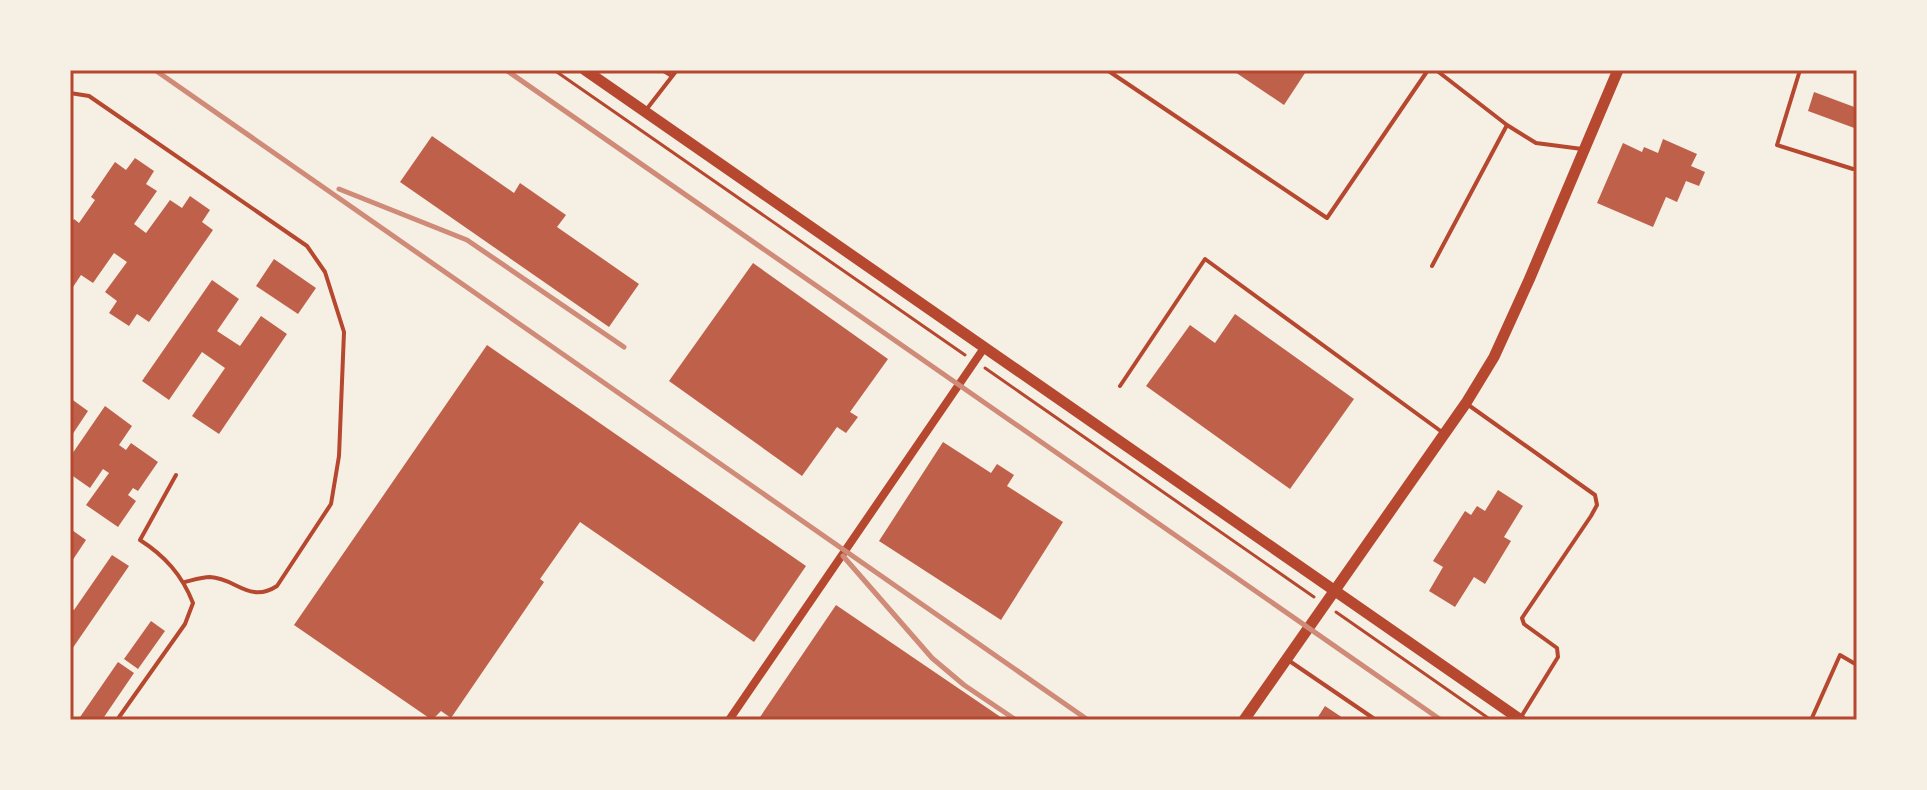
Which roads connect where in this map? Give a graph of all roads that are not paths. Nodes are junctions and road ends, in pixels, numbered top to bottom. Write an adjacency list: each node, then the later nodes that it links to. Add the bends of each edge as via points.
1 (585, 70): 11 (main road)
2 (662, 70): 9 (lane)
3 (677, 70): 9 (lane)
4 (1107, 70): 5 (lane, via 1327,218)
5 (1428, 70)
6 (1436, 70): 12 (lane)
7 (1618, 70): 13 (main road)
8 (1800, 70): 14 (lane, via 1777,145)
9 (672, 76): 11 (lane)
10 (70, 93): 21 (lane, via 89,96 307,246 325,272 344,332 339,456 331,504 277,586 266,593 211,577)
11 (645, 111): 16 (main road)
12 (1507, 125): 13 (lane, via 1536,143); 15 (lane)
13 (1584, 150): 18 (main road, via 1494,357)
14 (1853, 169)
15 (1432, 266)
16 (984, 348): 22 (main road); 26 (street)
17 (1120, 386): 19 (lane, via 1205,259)
18 (1466, 403): 19 (main road); 29 (lane, via 1597,500 1523,614 1524,624 1557,648 1558,657)
19 (1444, 433): 22 (main road)
20 (176, 475): 21 (lane, via 140,540 160,553)
21 (185, 582): 25 (lane, via 193,603 185,624)
22 (1333, 591): 23 (main road); 29 (main road)
23 (1286, 659): 27 (main road); 28 (lane)
24 (1857, 665): 30 (lane, via 1840,655)
25 (117, 720)
26 (729, 720)
27 (1244, 720)
28 (1376, 720)
29 (1520, 720)
30 (1811, 720)

